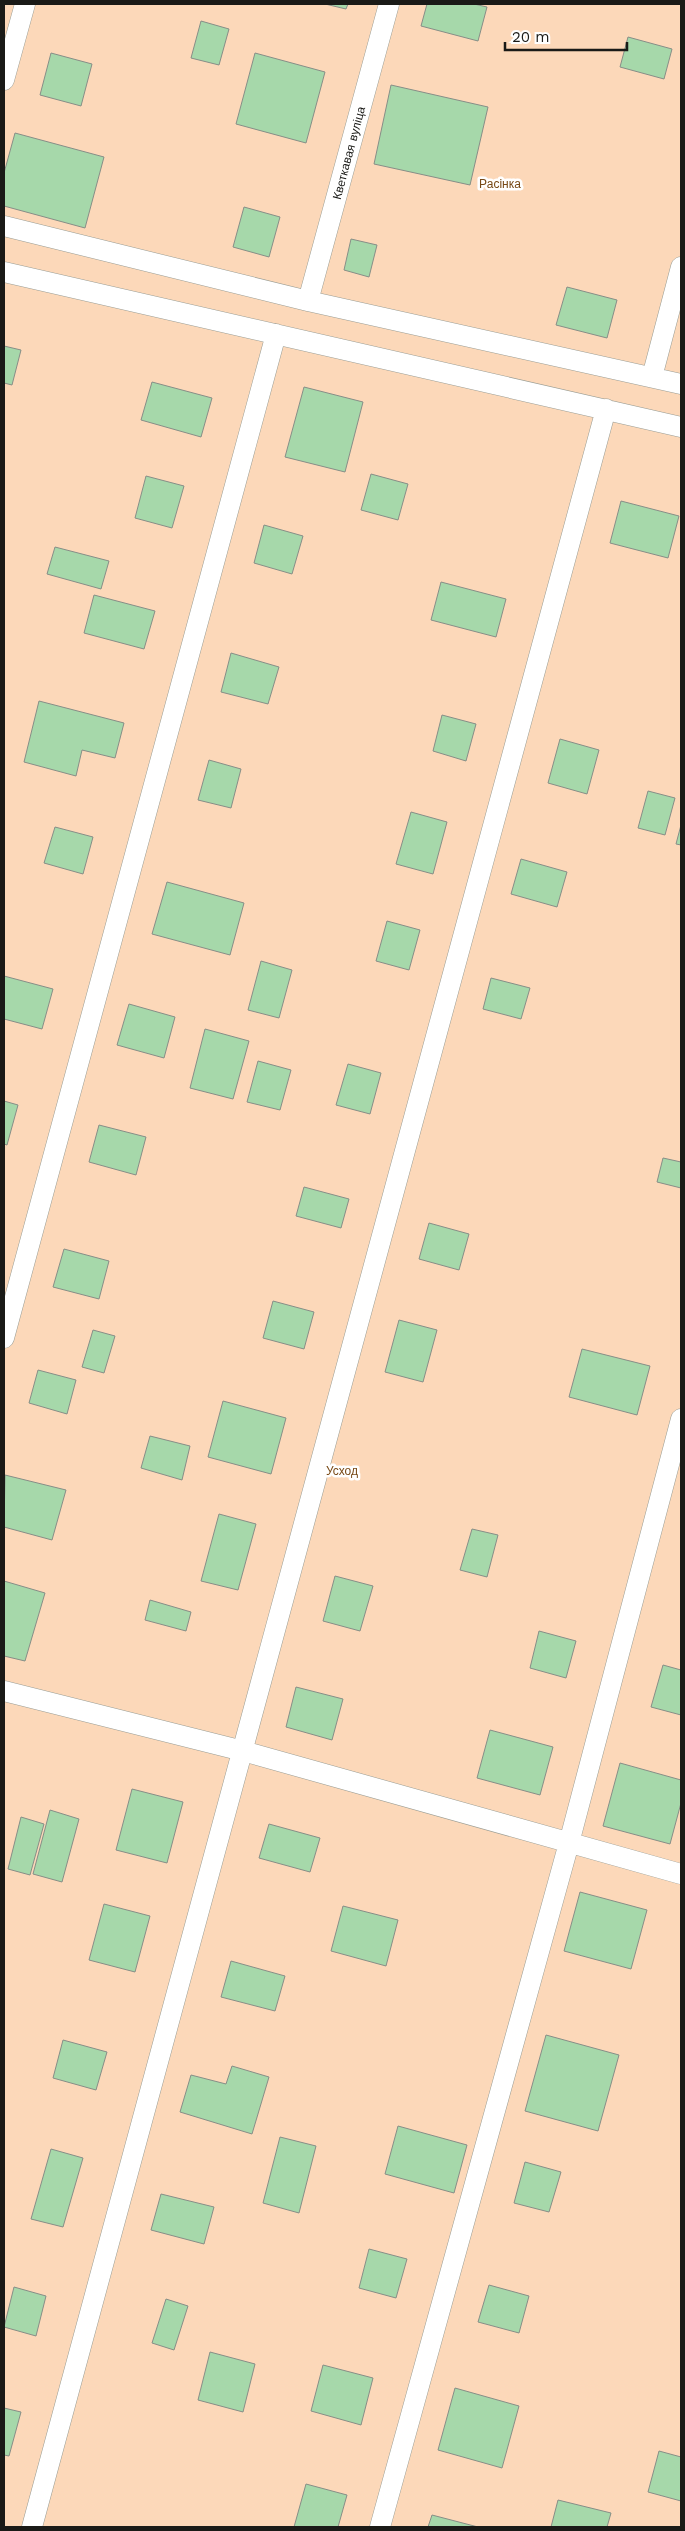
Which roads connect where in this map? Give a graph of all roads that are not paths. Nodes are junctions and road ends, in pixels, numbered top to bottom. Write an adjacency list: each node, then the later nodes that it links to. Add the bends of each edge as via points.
1 (25, 4): 3 (lane)
2 (389, 4): 7 (lane, Кветкавая вуліца)
3 (4, 80)
4 (4, 226): 7 (lane)
5 (681, 267): 9 (lane)
6 (4, 272): 8 (lane)
7 (308, 301): 9 (lane)
8 (276, 334): 11 (lane); 13 (lane)
9 (652, 377): 10 (lane)
10 (681, 384)
11 (606, 409): 12 (lane); 16 (lane)
12 (681, 427)
13 (4, 1338)
14 (681, 1419): 17 (lane)
15 (4, 1691): 16 (lane)
16 (243, 1751): 17 (lane); 19 (lane)
17 (568, 1843): 18 (lane); 20 (lane)
18 (681, 1874)
19 (32, 2527)
20 (380, 2527)

